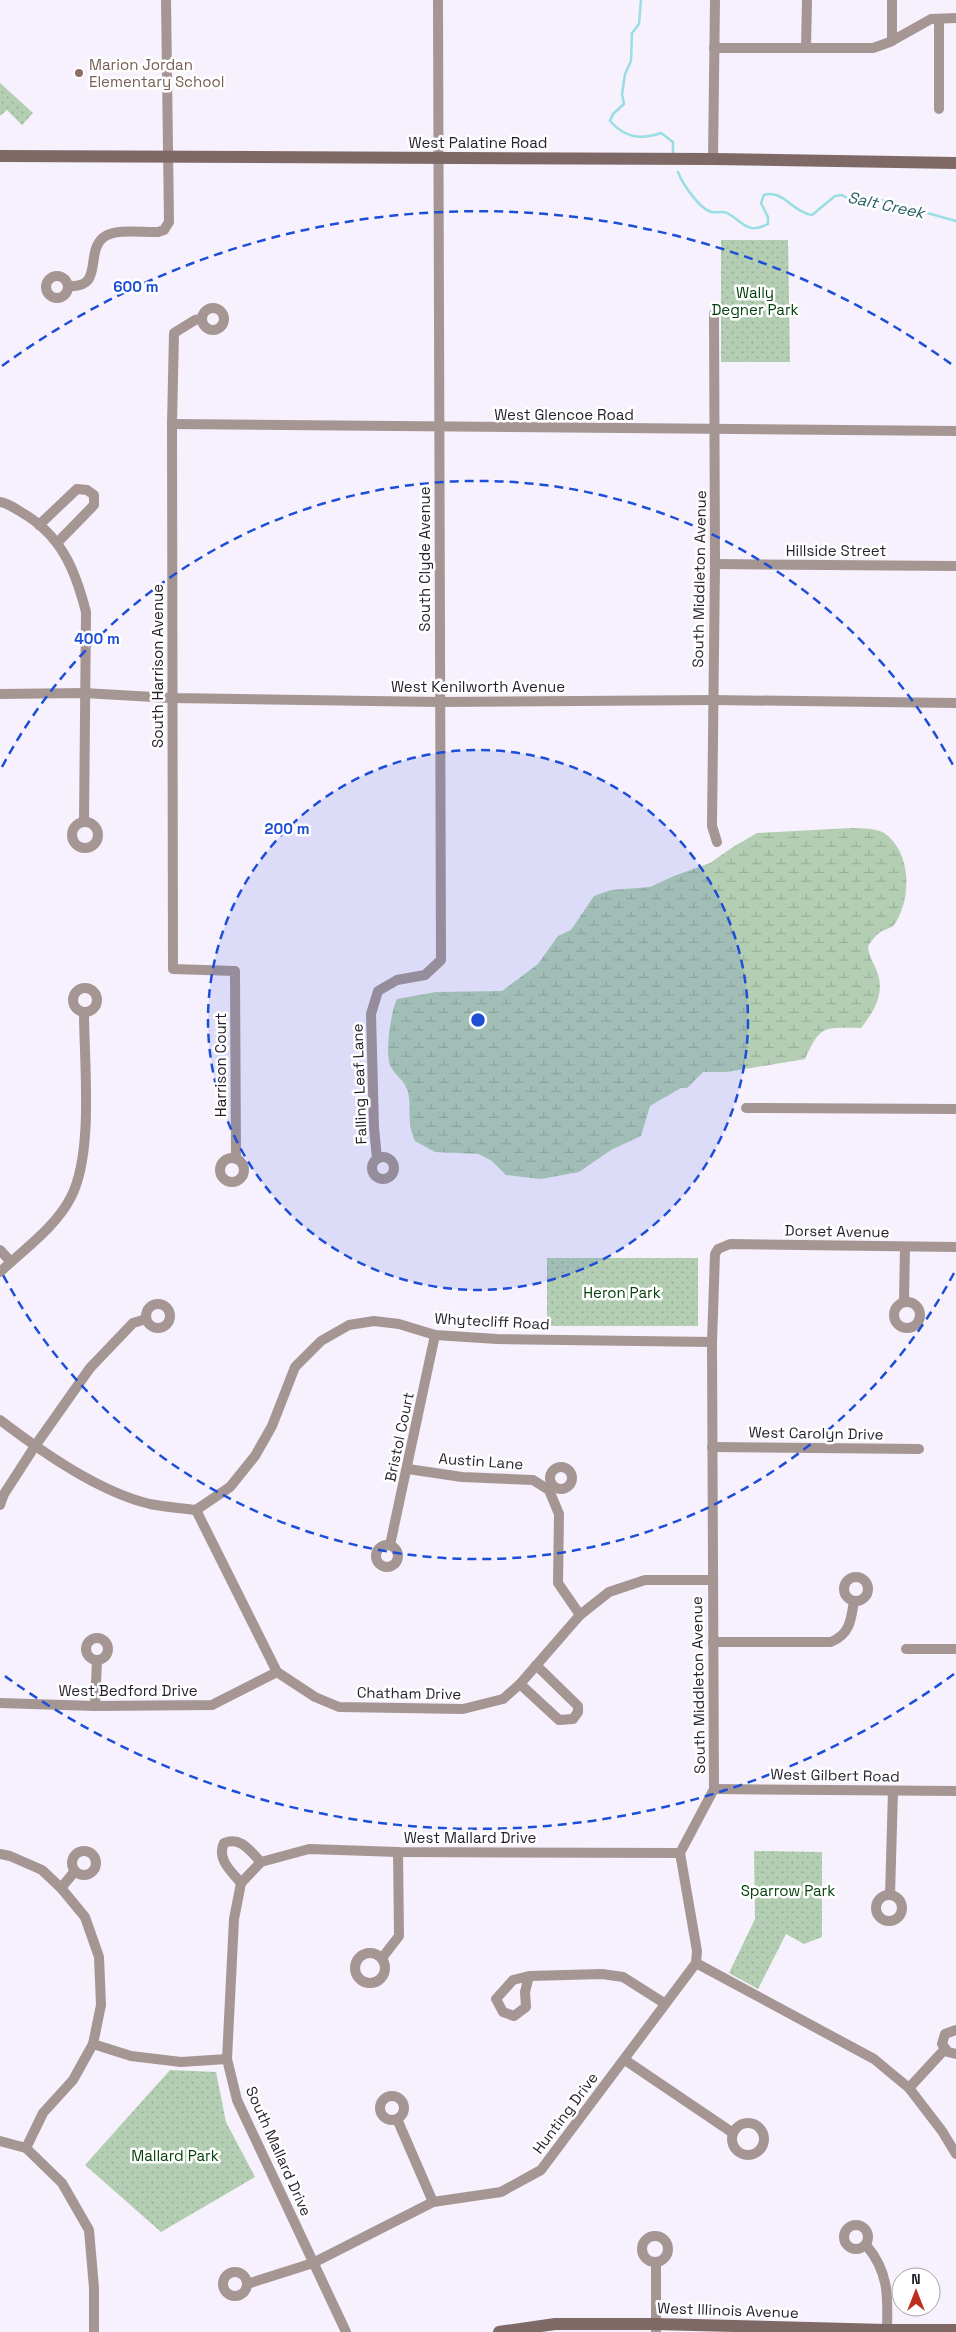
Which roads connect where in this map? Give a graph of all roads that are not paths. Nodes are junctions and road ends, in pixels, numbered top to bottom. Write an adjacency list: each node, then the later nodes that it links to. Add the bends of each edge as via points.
1 (166, 0): 13 (street)
2 (438, 0): 14 (street, South Clyde Avenue)
3 (715, 0): 9 (street)
4 (807, 0): 10 (street)
5 (892, 0): 8 (street)
6 (956, 18): 7 (street)
7 (938, 19): 8 (street, via 931,19); 11 (street)
8 (892, 41): 10 (street, via 873,48)
9 (714, 48): 10 (street); 15 (street)
10 (806, 48)
11 (939, 109)
12 (0, 156): 13 (main road, West Palatine Road)
13 (168, 157): 14 (main road, West Palatine Road); 17 (street, via 169,222 164,230 106,236 97,244 88,281 76,287)
14 (437, 158): 15 (main road, West Palatine Road); 21 (street, South Clyde Avenue)
15 (714, 159): 16 (main road, West Palatine Road)
16 (956, 163)
17 (68, 286)
18 (714, 314): 22 (street, South Middleton Avenue)
19 (202, 319): 20 (street, South Harrison Avenue, via 174,333)
20 (172, 424): 21 (street, West Glencoe Road); 31 (street, South Harrison Avenue)
21 (438, 428): 22 (street, West Glencoe Road); 33 (street, South Clyde Avenue)
22 (716, 429): 23 (street, West Glencoe Road); 27 (street, South Middleton Avenue)
23 (956, 431)
24 (0, 502): 25 (street)
25 (39, 525): 26 (street); 26 (street, via 77,489 94,495 94,505)
26 (57, 544): 29 (street, via 78,579 86,612)
27 (715, 564): 28 (street, Hillside Street); 32 (street, South Middleton Avenue)
28 (956, 566)
29 (84, 693): 30 (street, West Kenilworth Avenue); 31 (street, West Kenilworth Avenue); 35 (street)
30 (0, 694)
31 (171, 698): 33 (street, West Kenilworth Avenue); 38 (street, South Harrison Avenue, via 173,969)
32 (713, 700): 33 (street, West Kenilworth Avenue); 34 (street, West Kenilworth Avenue); 36 (street, South Middleton Avenue, via 712,826)
33 (439, 702): 37 (street, South Clyde Avenue)
34 (956, 702)
35 (84, 822)
36 (717, 842)
37 (441, 960): 43 (street, Falling Leaf Lane, via 425,975 397,980 378,991 371,1014)
38 (235, 971): 42 (street, Harrison Court)
39 (84, 1012): 48 (street, via 85,1134 71,1198 54,1220)
40 (746, 1108): 41 (street)
41 (956, 1109)
42 (236, 1159)
43 (377, 1159)
44 (905, 1247): 45 (street, Dorset Avenue); 46 (street, Dorset Avenue, via 730,1244); 50 (street)
45 (956, 1247)
46 (718, 1249): 53 (street, South Middleton Avenue, via 714,1260)
47 (0, 1250): 48 (street)
48 (11, 1262): 49 (street)
49 (0, 1272)
50 (904, 1302)
51 (146, 1319): 55 (street, via 133,1323 90,1368)
52 (435, 1335): 53 (street, Whytecliff Road); 58 (street, Bristol Court); 60 (street, Whytecliff Road, via 399,1324 374,1321 349,1325 321,1341 295,1366 272,1426 255,1456 230,1487)
53 (712, 1342): 56 (street, South Middleton Avenue)
54 (0, 1420): 55 (street)
55 (35, 1446): 59 (street); 60 (street, via 97,1484 149,1503)
56 (712, 1447): 57 (street, West Carolyn Drive); 62 (street, South Middleton Avenue)
57 (919, 1449)
58 (408, 1469): 61 (street, Bristol Court); 64 (street, Austin Lane, via 462,1477 533,1480 551,1488 559,1514 558,1583)
59 (0, 1505)
60 (196, 1510): 70 (street)
61 (390, 1545)
62 (712, 1580): 64 (street, Chatham Drive, via 645,1580 609,1592); 65 (street, South Middleton Avenue)
63 (854, 1601): 65 (street, via 849,1629 841,1638 831,1642)
64 (580, 1615): 69 (street, Chatham Drive)
65 (713, 1642): 74 (street, South Middleton Avenue)
66 (906, 1649): 67 (street)
67 (956, 1649)
68 (97, 1660): 73 (street)
69 (536, 1665): 71 (street, Chatham Drive); 71 (street, via 578,1706 573,1719 559,1720)
70 (277, 1672): 71 (street, Chatham Drive, via 315,1697 339,1707 463,1709 502,1699); 73 (street, West Bedford Drive, via 212,1705)
71 (520, 1684)
72 (0, 1703): 73 (street, West Bedford Drive)
73 (95, 1706)
74 (714, 1789): 75 (street, West Gilbert Road); 78 (street, South Middleton Avenue)
75 (893, 1791): 76 (street, West Gilbert Road); 84 (street)
76 (956, 1791)
77 (398, 1852): 78 (street, West Mallard Drive); 80 (street, West Mallard Drive, via 309,1848); 85 (street, via 400,1936)
78 (680, 1853): 86 (street, via 698,1951)
79 (0, 1854): 83 (street, via 42,1870)
80 (262, 1862): 82 (street, West Mallard Drive); 82 (street, via 241,1842 232,1840 224,1843 222,1859)
81 (75, 1871): 83 (street)
82 (241, 1883): 93 (street, South Mallard Drive, via 234,1919)
83 (61, 1888): 90 (street, via 85,1917 99,1957 101,2005)
84 (890, 1895)
85 (382, 1958)
86 (696, 1963): 88 (street, Hunting Drive); 95 (street, via 874,2059)
87 (529, 1976): 88 (street, via 602,1974 623,1977)
88 (664, 2003): 94 (street, Hunting Drive)
89 (956, 2030): 91 (street, via 948,2031 943,2038)
90 (93, 2044): 93 (street, via 131,2056 181,2062); 99 (street, via 73,2080 43,2113)
91 (944, 2049): 92 (street); 95 (street)
92 (956, 2054)
93 (227, 2059): 104 (street, South Mallard Drive, via 237,2100)
94 (624, 2060): 97 (street); 101 (street, Hunting Drive, via 540,2170 501,2192)
95 (909, 2088): 100 (street)
96 (397, 2119): 101 (street)
97 (733, 2133)
98 (0, 2141): 99 (street)
99 (26, 2148): 109 (street, via 62,2183 89,2230)
100 (956, 2154)
101 (434, 2202): 104 (street, Hunting Drive)
102 (866, 2245): 107 (street, via 878,2260 888,2293)
103 (656, 2262): 106 (street)
104 (313, 2263): 105 (street, Hunting Drive); 110 (street, South Mallard Drive)
105 (247, 2284)
106 (656, 2328): 107 (main road, West Illinois Avenue); 111 (main road, West Illinois Avenue, via 555,2324)
107 (888, 2330): 108 (main road, West Illinois Avenue)
108 (956, 2330)
109 (94, 2332)
110 (346, 2332)
111 (499, 2332)

